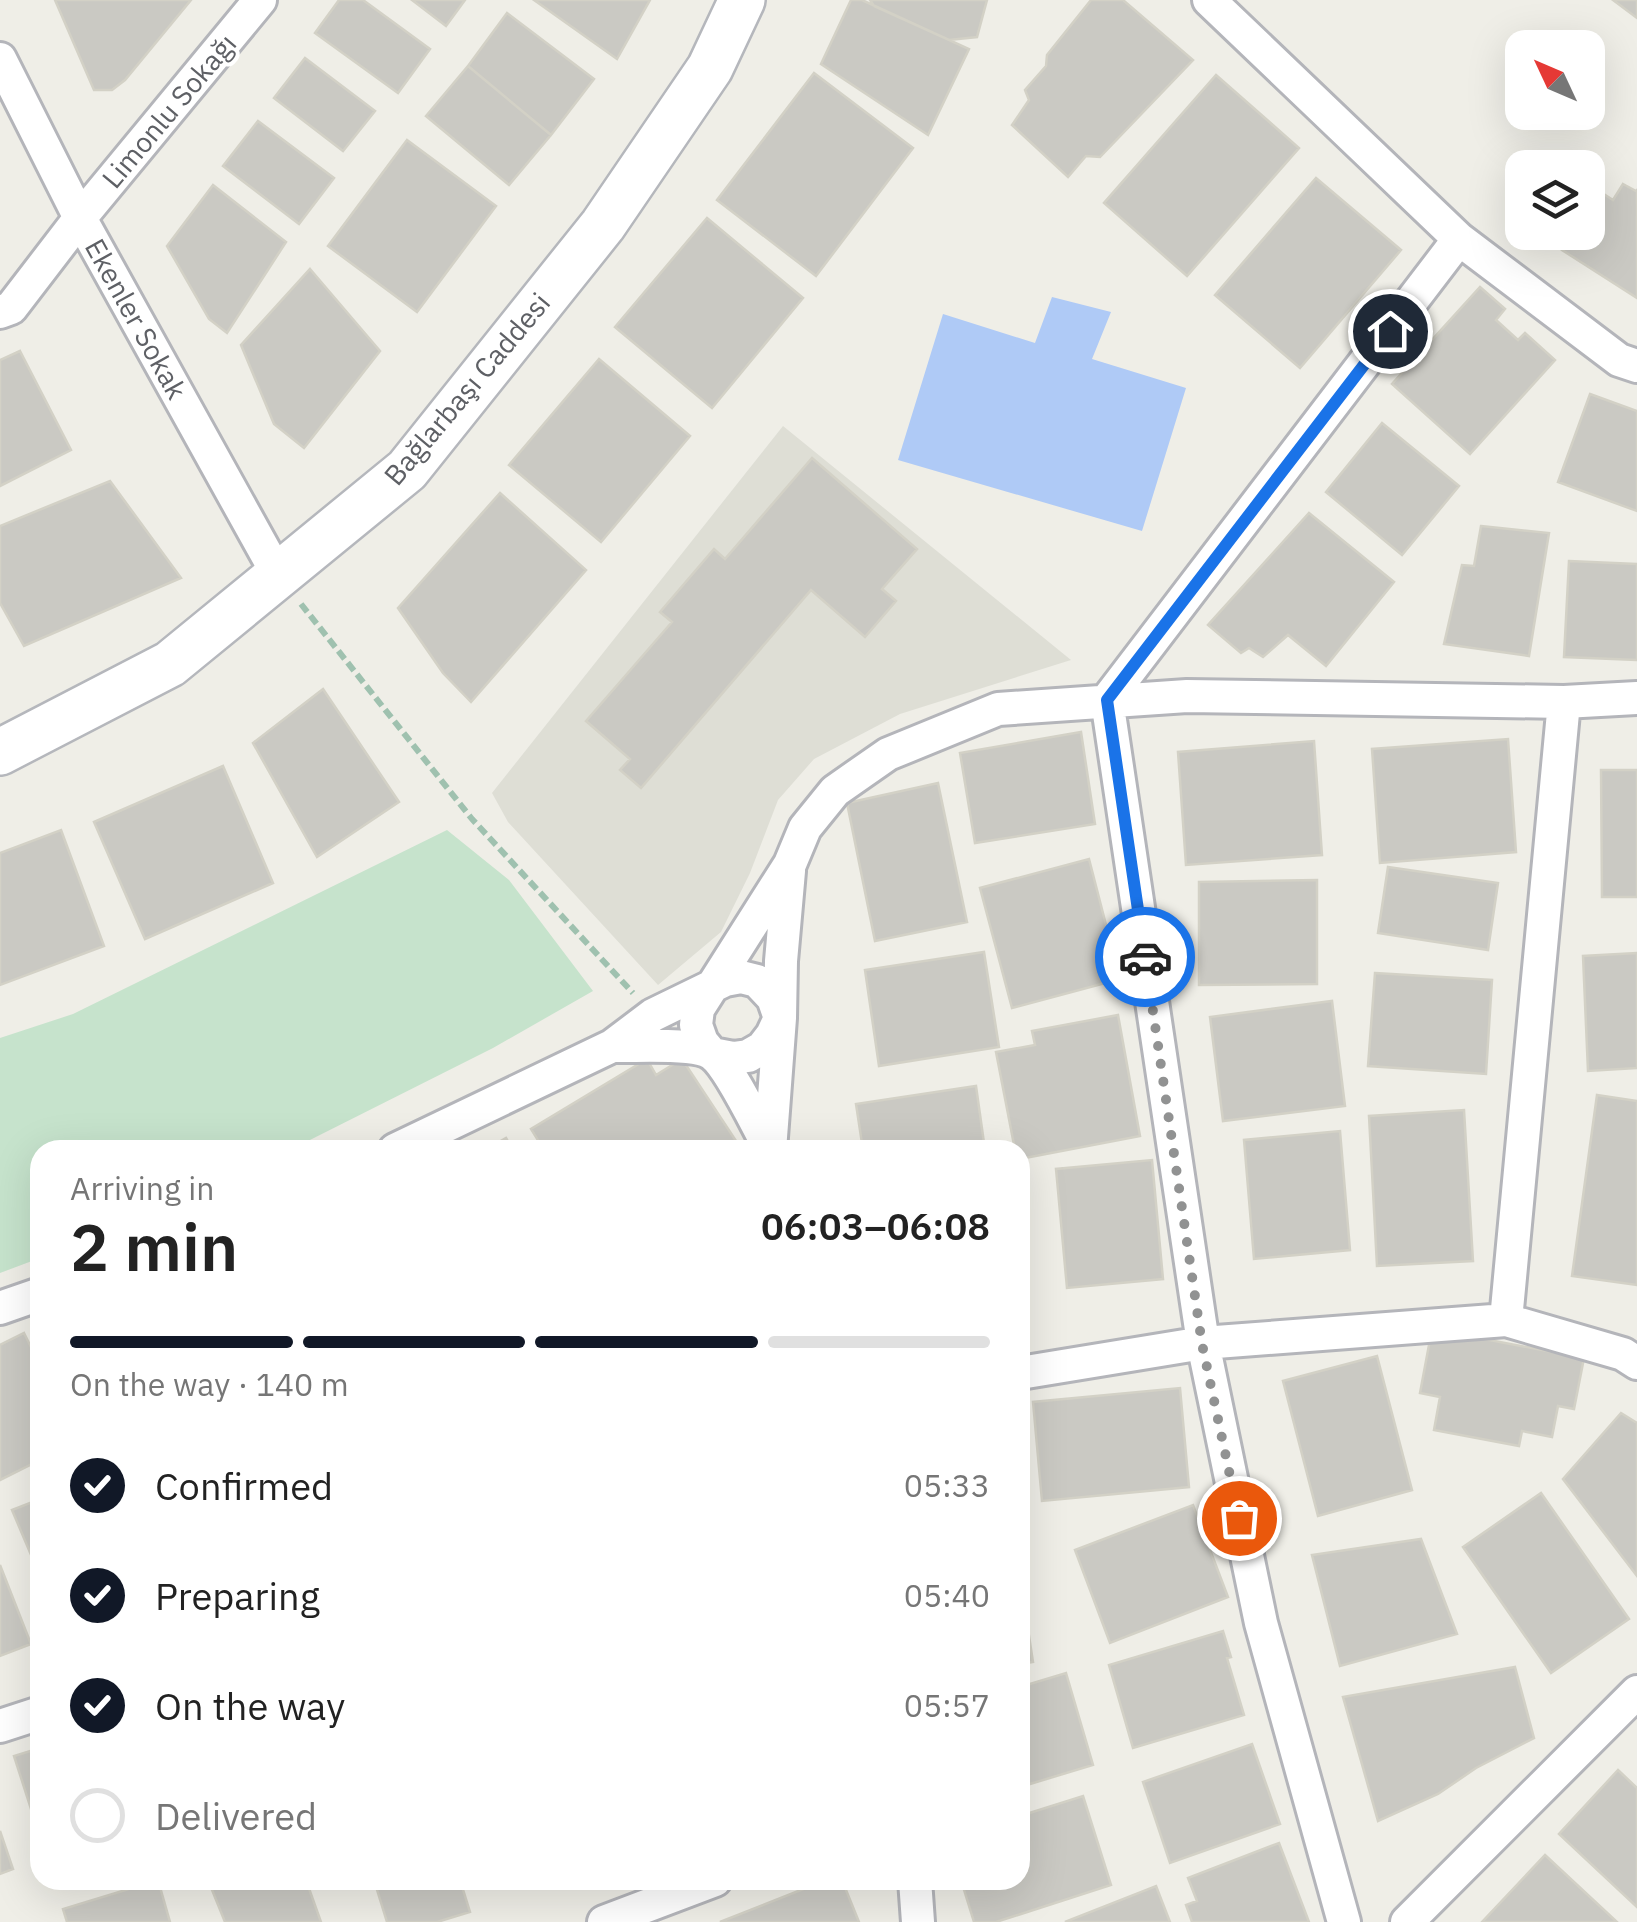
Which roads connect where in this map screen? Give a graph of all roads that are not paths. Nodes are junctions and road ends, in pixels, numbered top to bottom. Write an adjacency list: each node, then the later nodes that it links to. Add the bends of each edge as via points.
1 (260, 0): 5 (street, Limonlu Sokağı)
2 (742, 0): 9 (street, Bağlarbaşı Caddesi, via 710,68 603,225 407,470)
3 (1209, 0): 6 (street)
4 (0, 59): 5 (street, Ekenler Sokak)
5 (80, 218): 7 (street, Limonlu Sokağı, via 11,308); 9 (street, Ekenler Sokak)
6 (1458, 239): 8 (street, via 1619,360); 11 (street)
7 (0, 312)
8 (1637, 366)
9 (278, 575): 13 (street, Bağlarbaşı Caddesi, via 170,664)
10 (1637, 698): 12 (street)
11 (1107, 700): 12 (street); 14 (street, via 998,709 888,754 836,790 806,828); 25 (street)
12 (1564, 702): 24 (street)
13 (0, 752)
14 (790, 864): 15 (street); 16 (street)
15 (710, 989): 16 (street, via 741,977 757,981); 17 (street, via 653,1015); 18 (street, via 696,1024)
16 (780, 1018): 18 (street, via 762,1048 748,1056); 21 (street)
17 (612, 1046): 18 (street); 19 (street)
18 (712, 1054): 20 (street)
19 (417, 1140)
20 (765, 1140)
21 (770, 1140)
22 (30, 1298): 23 (street)
23 (0, 1308)
24 (1506, 1320): 25 (street); 26 (street)
25 (1202, 1344): 27 (street); 35 (street, via 1261,1623)
26 (1637, 1363)
27 (1030, 1371)
28 (1637, 1692): 36 (street)
29 (30, 1716): 30 (street)
30 (0, 1726)
31 (689, 1890): 33 (street)
32 (916, 1890): 34 (street)
33 (609, 1921)
34 (918, 1922)
35 (1344, 1922)
36 (1408, 1922)

